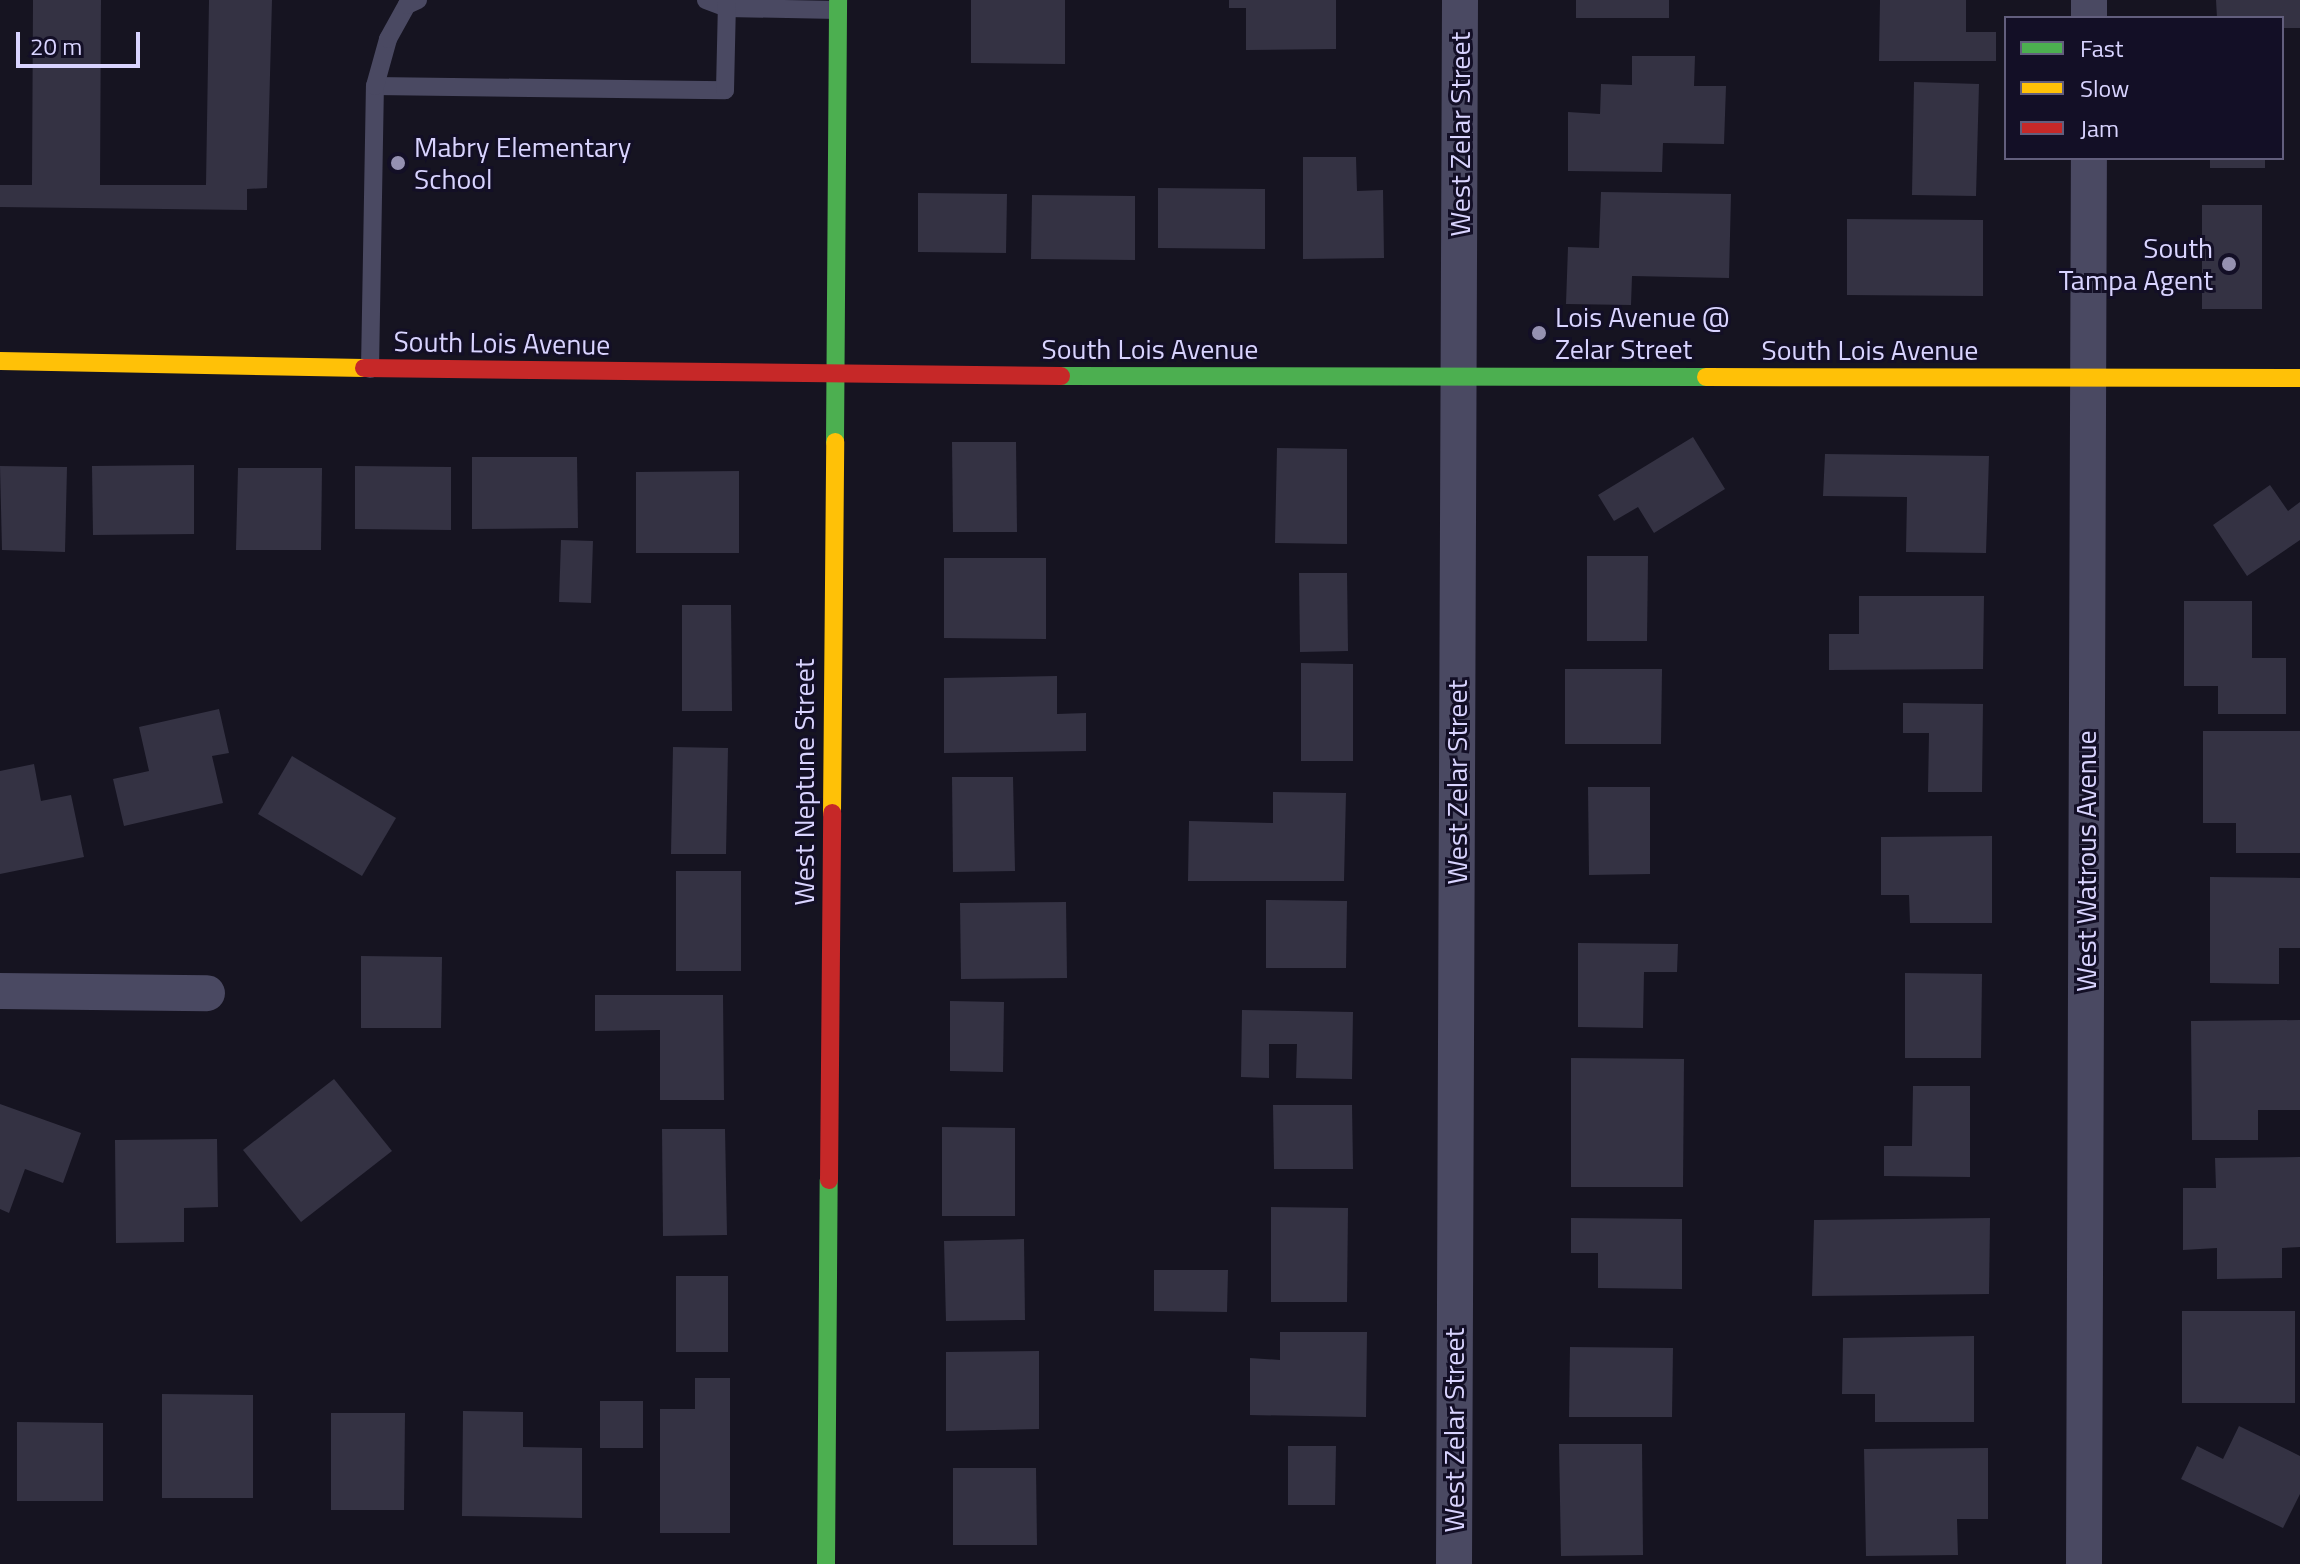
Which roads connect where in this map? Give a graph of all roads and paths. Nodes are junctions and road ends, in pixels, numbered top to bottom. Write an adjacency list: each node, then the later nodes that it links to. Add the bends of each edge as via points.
1 (418, 0): 6 (lane, via 407,5 388,39)
2 (706, 0): 4 (lane)
3 (1460, 0): 11 (street, West Zelar Street)
4 (727, 4): 5 (lane); 6 (lane, via 725,90)
5 (838, 5): 10 (street, West Neptune Street)
6 (375, 86): 9 (lane)
7 (2089, 160): 12 (street, West Watrous Avenue)
8 (0, 361): 9 (street, South Lois Avenue)
9 (370, 369): 10 (street, South Lois Avenue)
10 (835, 376): 11 (street, South Lois Avenue); 16 (street, West Neptune Street)
11 (1459, 377): 12 (street, South Lois Avenue); 17 (street, West Zelar Street)
12 (2088, 378): 13 (street, South Lois Avenue); 18 (street, West Watrous Avenue)
13 (2300, 378)
14 (0, 991): 15 (street)
15 (207, 993)
16 (826, 1564)
17 (1454, 1564)
18 (2084, 1564)

